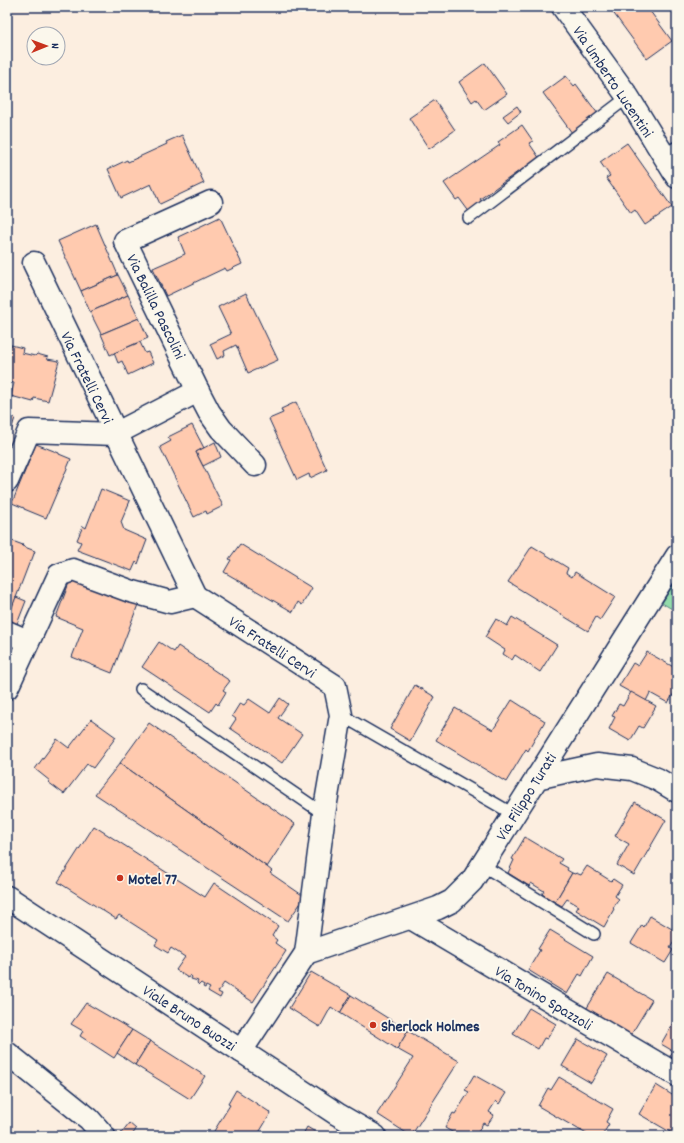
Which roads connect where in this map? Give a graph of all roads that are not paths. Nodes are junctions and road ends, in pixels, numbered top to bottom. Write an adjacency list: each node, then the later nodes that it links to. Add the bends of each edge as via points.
1 (563, 7): 2 (street, Via Umberto Lucentini)
2 (628, 97): 3 (street, Via Umberto Lucentini); 6 (lane)
3 (670, 151): 4 (street, Via Umberto Lucentini)
4 (677, 177)
5 (211, 202): 8 (street, Via Balilla Pascolini, via 125,241)
6 (469, 218)
7 (34, 264): 9 (street, Via Fratelli Cervi)
8 (198, 391): 9 (street); 10 (street, Via Balilla Pascolini, via 221,429)
9 (116, 434): 11 (street, via 29,431); 13 (street, Via Fratelli Cervi)
10 (255, 465)
11 (7, 481)
12 (677, 556): 19 (street, Via Filippo Turati)
13 (195, 596): 15 (street, via 170,602 130,592 74,570 59,575); 18 (street, Via Fratelli Cervi, via 335,686)
14 (7, 632): 15 (street)
15 (28, 641): 16 (street)
16 (7, 688)
17 (140, 689): 21 (lane)
18 (341, 715): 21 (street, Via Fratelli Cervi); 22 (lane)
19 (536, 778): 20 (street, via 597,765 632,769); 22 (street, Via Filippo Turati)
20 (677, 792)
21 (324, 814): 27 (street, Via Fratelli Cervi)
22 (513, 814): 23 (street, Via Filippo Turati)
23 (482, 865): 25 (street, Via Filippo Turati, via 472,881 452,902); 26 (lane)
24 (7, 897): 28 (street, Viale Bruno Buozzi)
25 (411, 918): 27 (street, Via Filippo Turati); 30 (street, Via Tonino Spazzoli)
26 (594, 934)
27 (306, 953): 28 (street, Via Fratelli Cervi)
28 (241, 1051): 32 (street, Viale Bruno Buozzi)
29 (7, 1054): 31 (street, via 89,1119)
30 (677, 1075)
31 (104, 1136)
32 (375, 1136)

